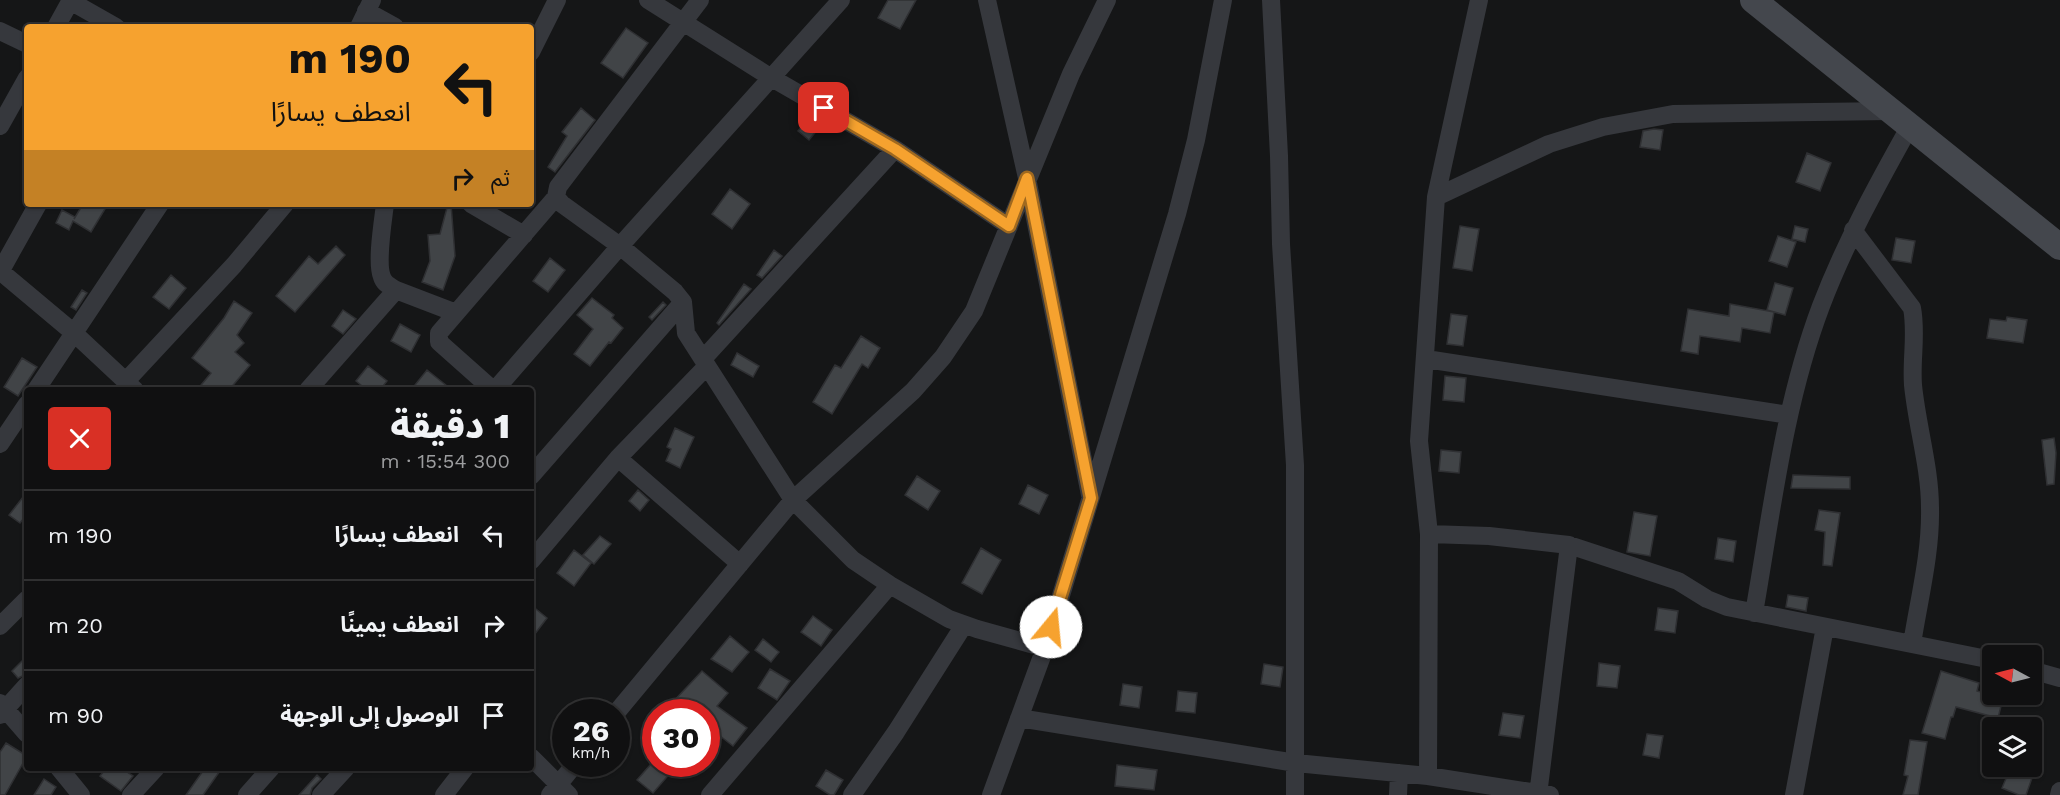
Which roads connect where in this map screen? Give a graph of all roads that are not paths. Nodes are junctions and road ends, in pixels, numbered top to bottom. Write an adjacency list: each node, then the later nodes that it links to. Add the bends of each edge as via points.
1 (557, 0): 19 (street)
2 (648, 0): 13 (street)
3 (700, 0): 13 (street)
4 (841, 0): 20 (street)
5 (987, 0): 25 (street)
6 (1107, 0): 25 (street)
7 (1223, 0): 55 (street, via 1196,140 1177,214)
8 (1271, 0): 78 (street, via 1295,465)
9 (1479, 0): 27 (street)
10 (1753, 0): 22 (main road)
11 (71, 1): 14 (street); 15 (street)
12 (366, 13): 16 (street)
13 (681, 22): 20 (street); 26 (street, via 558,187)
14 (58, 24)
15 (111, 24)
16 (388, 24)
17 (0, 31): 18 (street)
18 (24, 43)
19 (534, 46)
20 (770, 77): 24 (street); 36 (street)
21 (24, 83): 23 (street)
22 (1900, 119): 27 (street, via 1673,114 1603,127 1549,144); 34 (street); 37 (main road)
23 (0, 126)
24 (895, 149): 33 (street); 44 (street)
25 (1027, 178): 33 (street); 55 (street)
26 (556, 197): 35 (street); 36 (street)
27 (1436, 197): 43 (street)
28 (36, 207): 38 (street)
29 (158, 207): 42 (street)
30 (282, 207): 45 (street)
31 (385, 207): 39 (street, via 381,277)
32 (476, 207): 35 (street)
33 (1009, 226): 56 (street, via 974,311 944,357 913,391)
34 (1853, 230): 51 (street, via 1820,308); 67 (street, via 1912,308 1915,322 1912,367 1930,506)
35 (524, 235): 41 (street)
36 (620, 246): 40 (street); 49 (street)
37 (2060, 247)
38 (0, 272): 42 (street)
39 (396, 290): 41 (street); 47 (street)
40 (683, 302): 44 (street, via 686,333); 54 (street)
41 (456, 314): 48 (street, via 439,333 439,342)
42 (74, 333): 45 (street); 46 (street)
43 (1426, 360): 51 (street); 57 (street, via 1419,441)
44 (705, 363): 53 (street); 56 (street)
45 (130, 386)
46 (38, 387)
47 (311, 387)
48 (491, 387)
49 (497, 387)
50 (24, 408): 52 (street)
51 (1789, 415): 63 (street)
52 (0, 444)
53 (618, 458): 59 (street); 60 (street)
54 (534, 473)
55 (1091, 498): 68 (street)
56 (793, 500): 60 (street); 61 (street, via 853,560)
57 (1429, 534): 58 (street); 85 (street)
58 (1569, 544): 63 (street, via 1678,581 1726,607); 88 (street)
59 (534, 557)
60 (740, 564): 73 (street)
61 (891, 585): 64 (street); 94 (street)
62 (24, 602): 65 (street)
63 (1754, 613): 66 (street)
64 (964, 625): 68 (street); 95 (street)
65 (0, 626)
66 (1824, 627): 67 (street); 99 (street)
67 (1912, 644): 69 (street)
68 (1045, 648): 75 (street)
69 (1982, 658)
70 (2042, 673): 71 (street)
71 (2060, 678)
72 (24, 688): 74 (street)
73 (628, 699)
74 (1, 709): 76 (street)
75 (1019, 718): 78 (street); 96 (street)
76 (24, 731)
77 (534, 761): 87 (street)
78 (1296, 763): 84 (street); 97 (street)
79 (62, 771): 89 (street)
80 (153, 771): 90 (street)
81 (268, 771): 91 (street)
82 (343, 771): 92 (street)
83 (463, 771): 93 (street)
84 (1399, 773): 85 (street); 98 (street)
85 (1428, 776): 88 (street)
86 (567, 777): 87 (street)
87 (559, 791)
88 (1542, 794)
89 (81, 795)
90 (131, 795)
91 (248, 795)
92 (321, 795)
93 (444, 795)
94 (710, 795)
95 (852, 795)
96 (991, 795)
97 (1295, 795)
98 (1398, 795)
99 (1794, 795)

